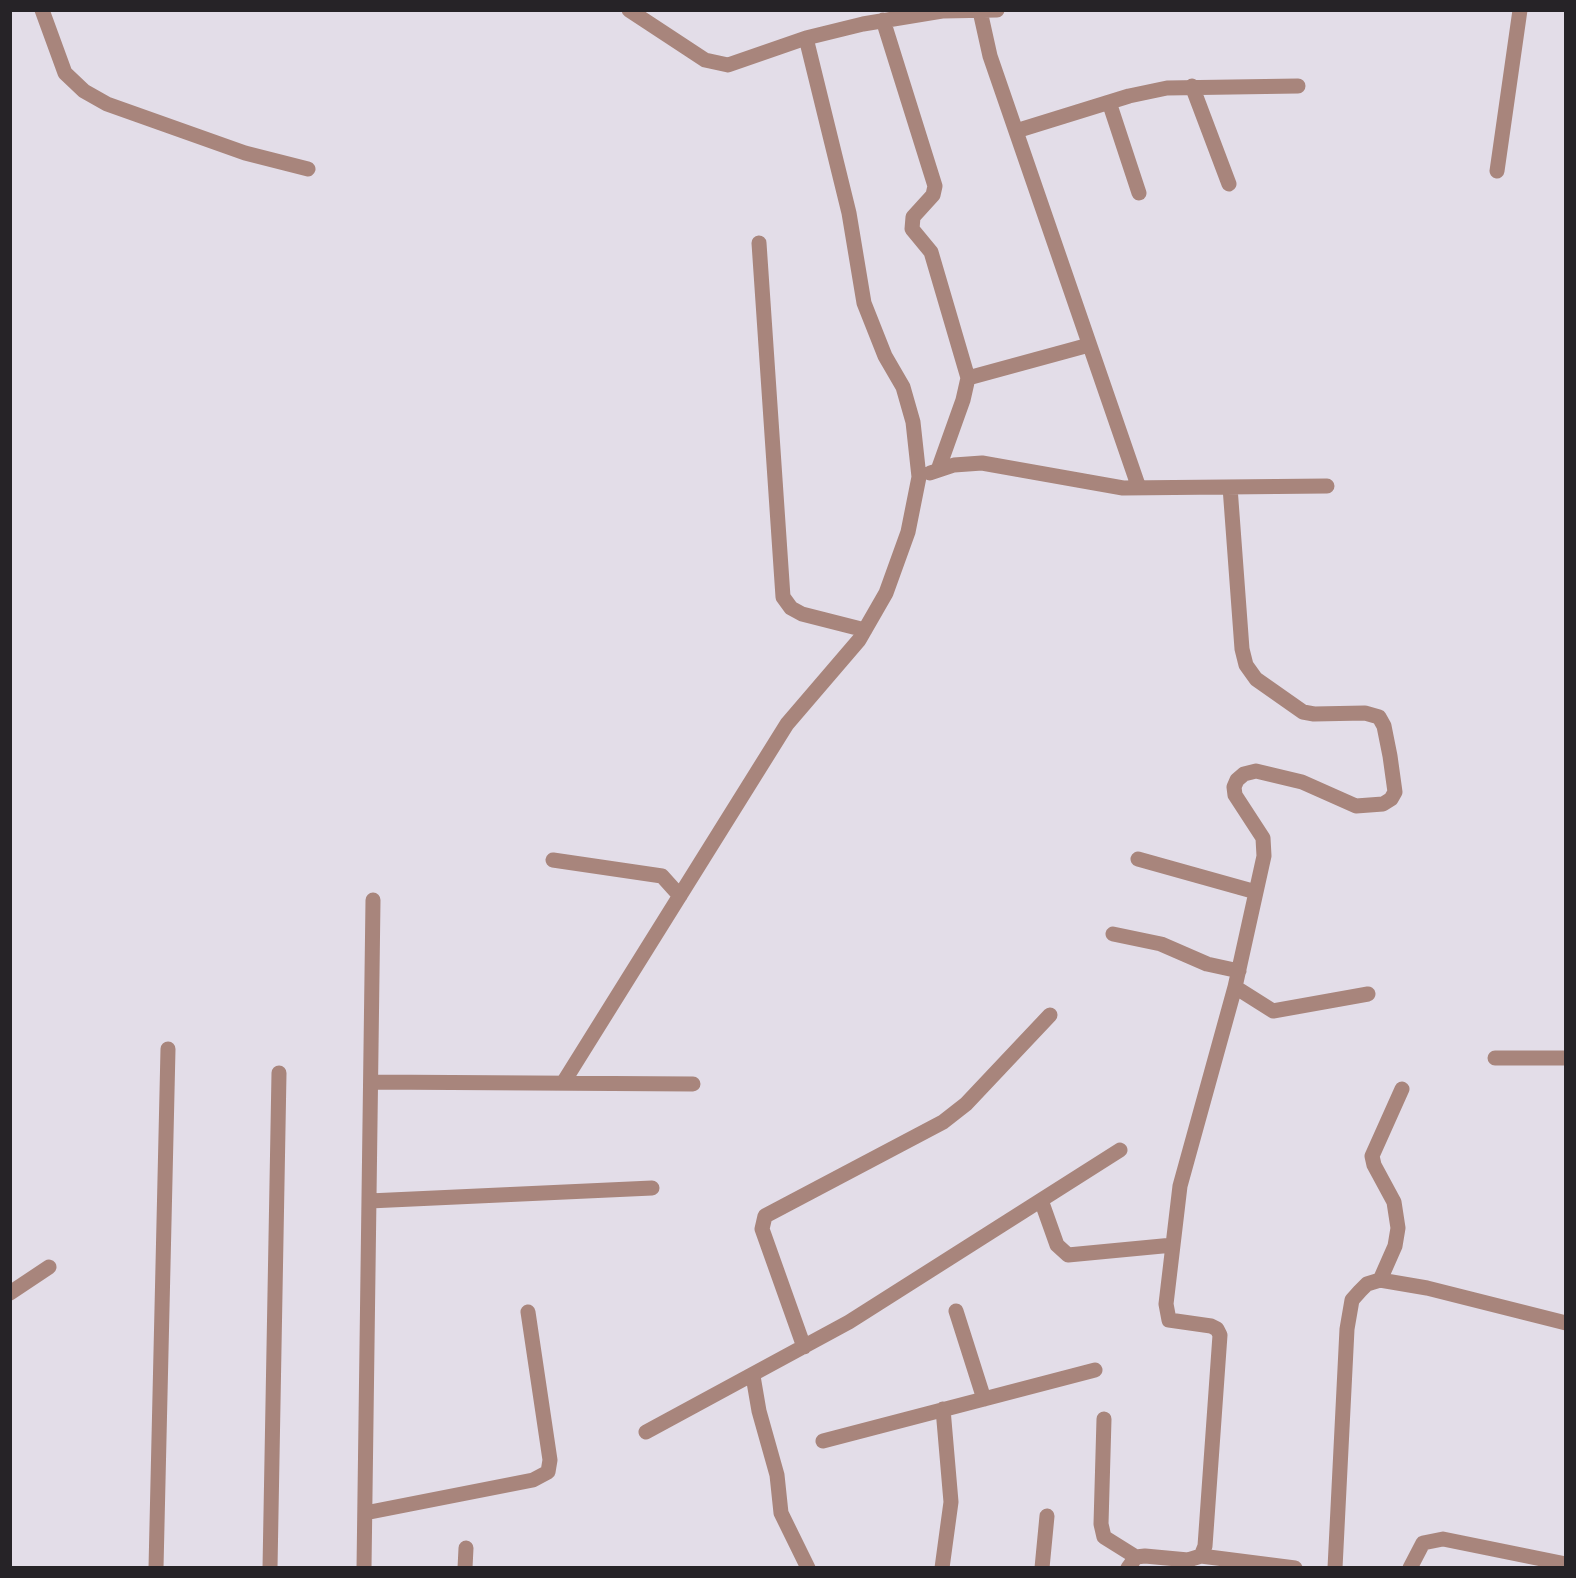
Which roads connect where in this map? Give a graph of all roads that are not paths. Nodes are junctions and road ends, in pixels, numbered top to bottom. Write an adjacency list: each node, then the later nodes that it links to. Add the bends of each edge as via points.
1 (42, 10): 12 (street, via 65,73 84,91 107,104 245,153)
2 (629, 10): 7 (street, via 705,60 719,65 736,64)
3 (997, 10): 5 (street)
4 (1520, 10): 13 (street)
5 (980, 11): 6 (street, via 942,11); 11 (street, via 986,43)
6 (883, 20): 7 (street); 18 (street, via 935,186 933,195 913,217 912,229 931,252)
7 (806, 38): 20 (street, via 849,213 864,303 909,405)
8 (1192, 86): 9 (street); 10 (street); 14 (street)
9 (1298, 86)
10 (1109, 102): 11 (street); 15 (street)
11 (1016, 132): 17 (street)
12 (308, 169)
13 (1497, 171)
14 (1229, 184)
15 (1139, 193)
16 (759, 243): 24 (street, via 783,597 802,614)
17 (1089, 345): 18 (street); 23 (street)
18 (968, 378): 19 (street)
19 (938, 470): 20 (street); 23 (street, via 982,463 1111,487)
20 (919, 477): 24 (street, via 908,532 886,593)
21 (1327, 486): 22 (street)
22 (1230, 487): 23 (street); 27 (street, via 1246,665 1256,680 1303,712 1365,713 1379,717 1395,782 1391,799 1369,807 1342,801 1302,782 1268,772 1244,774 1237,780 1235,795 1255,823 1264,846)
23 (1139, 488)
24 (865, 630): 28 (street, via 787,724)
25 (1138, 859): 27 (street)
26 (553, 860): 28 (street, via 662,876)
27 (1256, 892): 31 (street)
28 (680, 896): 40 (street)
29 (373, 900): 39 (street)
30 (1113, 934): 31 (street, via 1161,944 1207,964)
31 (1239, 971): 32 (street)
32 (1235, 987): 33 (street, via 1273,1011); 47 (street, via 1180,1186)
33 (1368, 994)
34 (1050, 1015): 54 (street, via 944,1122 765,1216 762,1229)
35 (168, 1049): 69 (street)
36 (1495, 1058): 37 (street)
37 (1566, 1058)
38 (279, 1073): 70 (street)
39 (370, 1082): 40 (street); 46 (street)
40 (563, 1083): 41 (street)
41 (693, 1084)
42 (1402, 1089): 49 (street, via 1372,1156 1394,1203 1398,1228 1395,1246)
43 (1120, 1150): 45 (street)
44 (652, 1188): 46 (street)
45 (1041, 1200): 47 (street, via 1057,1245 1068,1255); 54 (street)
46 (369, 1201): 62 (street)
47 (1173, 1245): 65 (street, via 1166,1304 1169,1320 1211,1326 1220,1335 1205,1546)
48 (49, 1267): 50 (street)
49 (1380, 1280): 53 (street); 77 (street, via 1360,1291 1348,1313)
50 (10, 1293)
51 (956, 1311): 57 (street)
52 (528, 1312): 62 (street, via 550,1460 548,1472 533,1480)
53 (1566, 1323)
54 (804, 1347): 56 (street)
55 (1095, 1370): 57 (street)
56 (753, 1376): 60 (street); 73 (street, via 777,1475 781,1513)
57 (984, 1398): 58 (street)
58 (943, 1409): 61 (street); 74 (street, via 951,1502)
59 (1104, 1419): 66 (street, via 1101,1524 1104,1537)
60 (646, 1432)
61 (823, 1441)
62 (365, 1513): 71 (street)
63 (1047, 1516): 75 (street)
64 (466, 1548): 72 (street)
65 (1201, 1556): 66 (street); 67 (street)
66 (1132, 1562)
67 (1236, 1564): 76 (street)
68 (1566, 1564): 78 (street, via 1443,1539 1423,1544)
69 (156, 1568)
70 (270, 1568)
71 (364, 1568)
72 (465, 1568)
73 (808, 1568)
74 (942, 1568)
75 (1042, 1568)
76 (1295, 1568)
77 (1335, 1568)
78 (1410, 1568)

